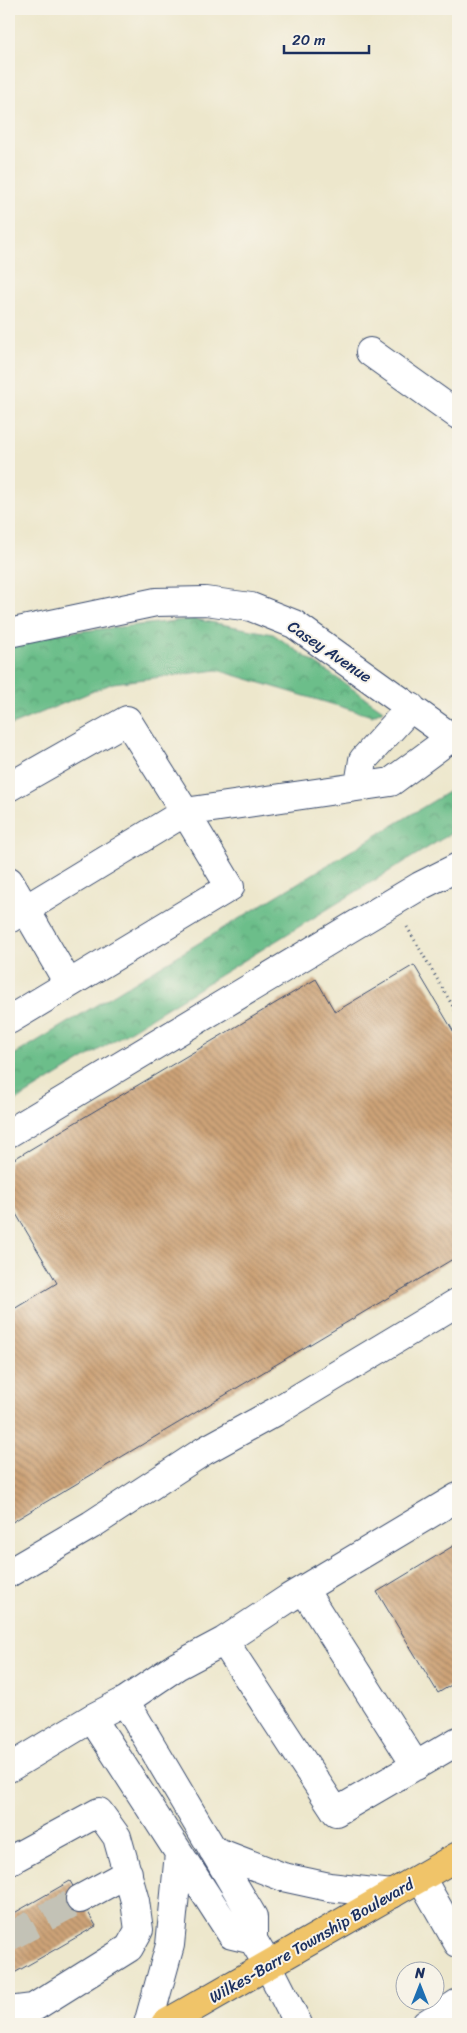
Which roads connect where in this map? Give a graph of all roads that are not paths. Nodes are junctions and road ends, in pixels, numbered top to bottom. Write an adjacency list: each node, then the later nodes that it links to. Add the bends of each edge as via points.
1 (370, 352): 2 (street)
2 (458, 416)
3 (9, 633): 4 (street, Casey Avenue, via 156,602 206,601 251,607 294,624)
4 (411, 707): 5 (street, Casey Avenue); 6 (street, via 363,760)
5 (455, 739): 6 (street, via 391,782)
6 (359, 785): 8 (street)
7 (9, 787): 8 (street, via 127,720)
8 (186, 812): 11 (street); 12 (street, via 230,887)
9 (458, 868): 14 (street, via 420,886)
10 (9, 881): 11 (street)
11 (17, 914): 12 (street)
12 (68, 983): 13 (street)
13 (9, 1020)
14 (9, 1133)
15 (458, 1302): 17 (street, via 204,1451)
16 (458, 1497): 18 (street)
17 (9, 1573)
18 (304, 1590): 19 (street); 23 (street)
19 (224, 1641): 20 (street, via 177,1666); 23 (street, via 336,1812)
20 (125, 1701): 21 (street); 25 (street)
21 (92, 1718): 24 (street); 26 (street)
22 (458, 1741): 23 (street)
23 (416, 1766)
24 (9, 1768)
25 (213, 1850): 31 (street, via 283,1877 329,1887); 33 (street, via 253,1917)
26 (179, 1853): 33 (street, via 232,1935); 38 (street, via 170,1945)
27 (458, 1856): 30 (main road, Wilkes-Barre Township Boulevard)
28 (9, 1861): 29 (street, via 99,1812 117,1837)
29 (128, 1872): 32 (street); 37 (street, via 139,1930 129,1948 33,2008)
30 (421, 1878): 31 (main road, Wilkes-Barre Township Boulevard); 34 (street)
31 (392, 1894): 35 (main road, Wilkes-Barre Township Boulevard)
32 (80, 1899)
33 (252, 1940): 35 (street)
34 (458, 1942)
35 (268, 1965): 39 (main road, Wilkes-Barre Township Boulevard); 40 (street)
36 (458, 2003): 41 (street)
37 (9, 2011)
38 (148, 2024)
39 (165, 2024)
40 (298, 2024)
41 (426, 2024)

